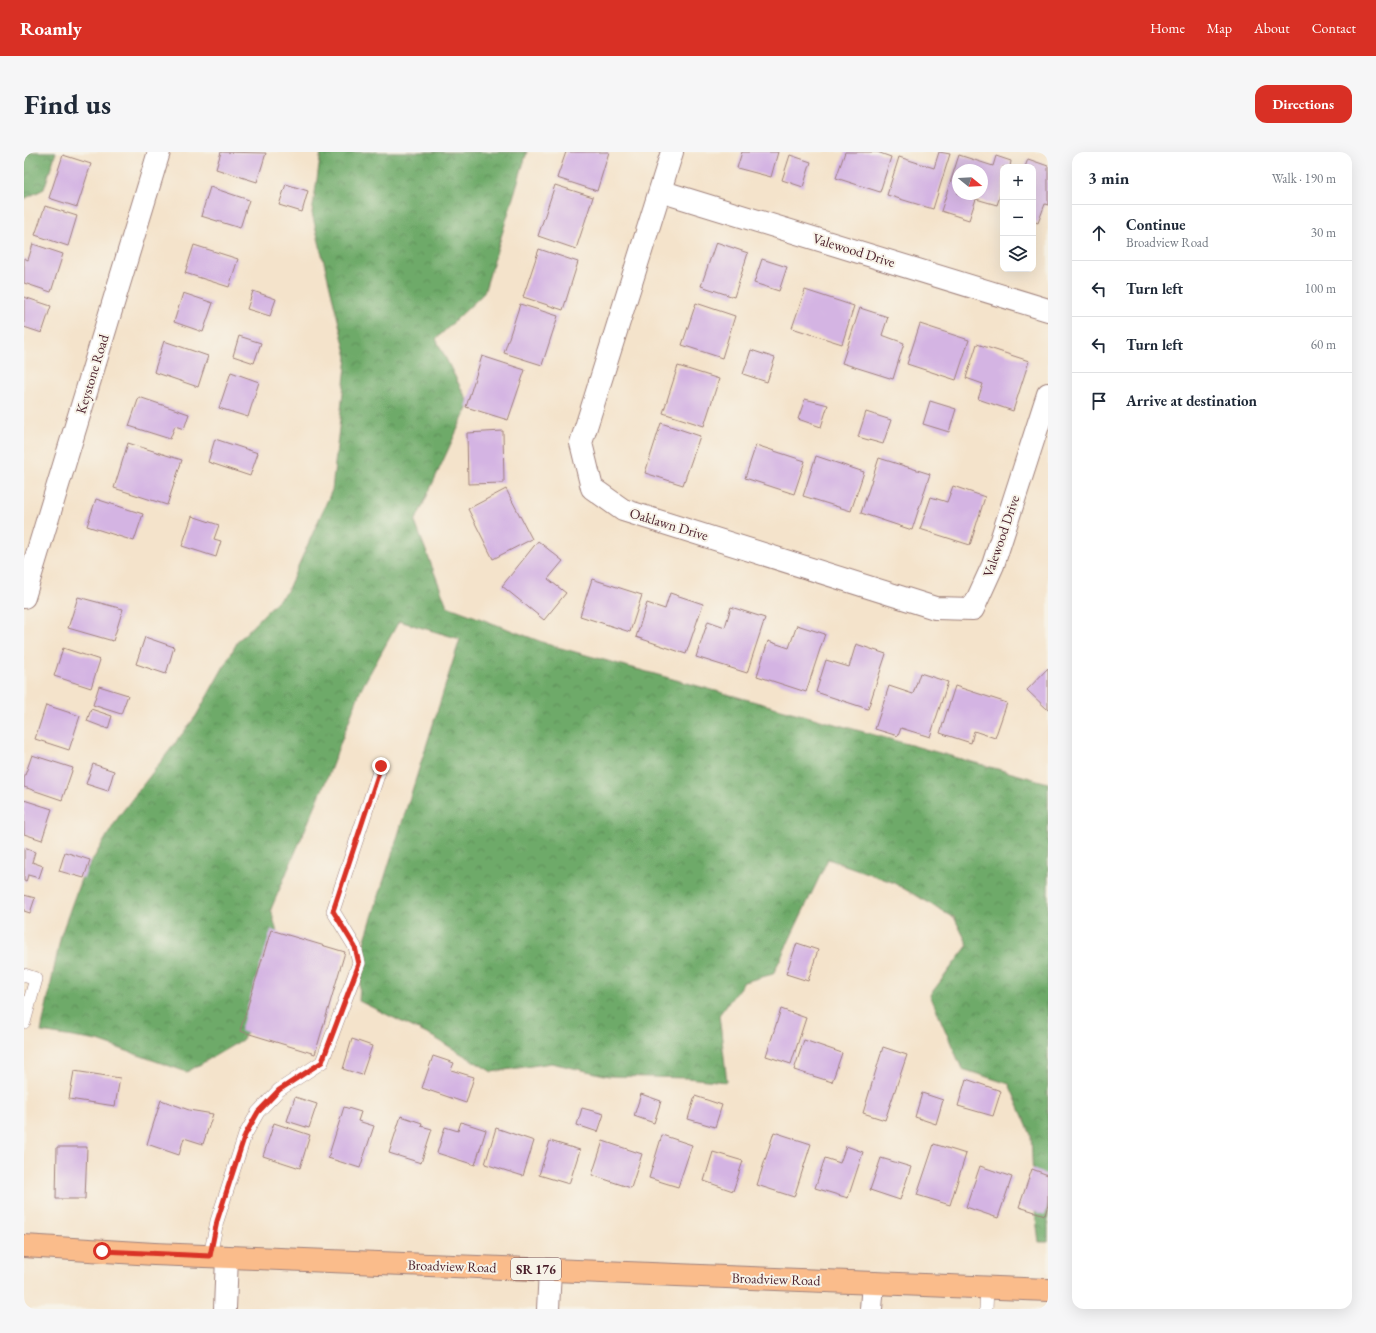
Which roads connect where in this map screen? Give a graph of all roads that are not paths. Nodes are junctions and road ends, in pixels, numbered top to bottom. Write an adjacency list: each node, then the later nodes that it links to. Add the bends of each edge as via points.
1 (159, 152): 6 (street, Keystone Road)
2 (672, 152): 3 (street, Oaklawn Drive)
3 (660, 191): 4 (street, Valewood Drive); 7 (street, Oaklawn Drive, via 581,443 592,488 623,510 935,608)
4 (1048, 310)
5 (1048, 394): 7 (street, Valewood Drive, via 992,565)
6 (24, 597)
7 (973, 609)
8 (381, 766): 12 (lane, via 333,911 355,947 359,964 322,1062 279,1090 258,1112 245,1135 217,1221)
9 (24, 975): 10 (lane, via 36,979)
10 (24, 1022)
11 (24, 1246): 12 (main road, Broadview Road / SR 176)
12 (219, 1256): 13 (main road, Broadview Road / SR 176); 17 (street)
13 (550, 1270): 14 (main road, Broadview Road / SR 176); 18 (street)
14 (873, 1283): 15 (main road, Broadview Road / SR 176); 19 (street)
15 (987, 1288): 16 (main road, Broadview Road / SR 176); 20 (lane)
16 (1048, 1290)
17 (225, 1309)
18 (548, 1309)
19 (871, 1309)
20 (986, 1309)

